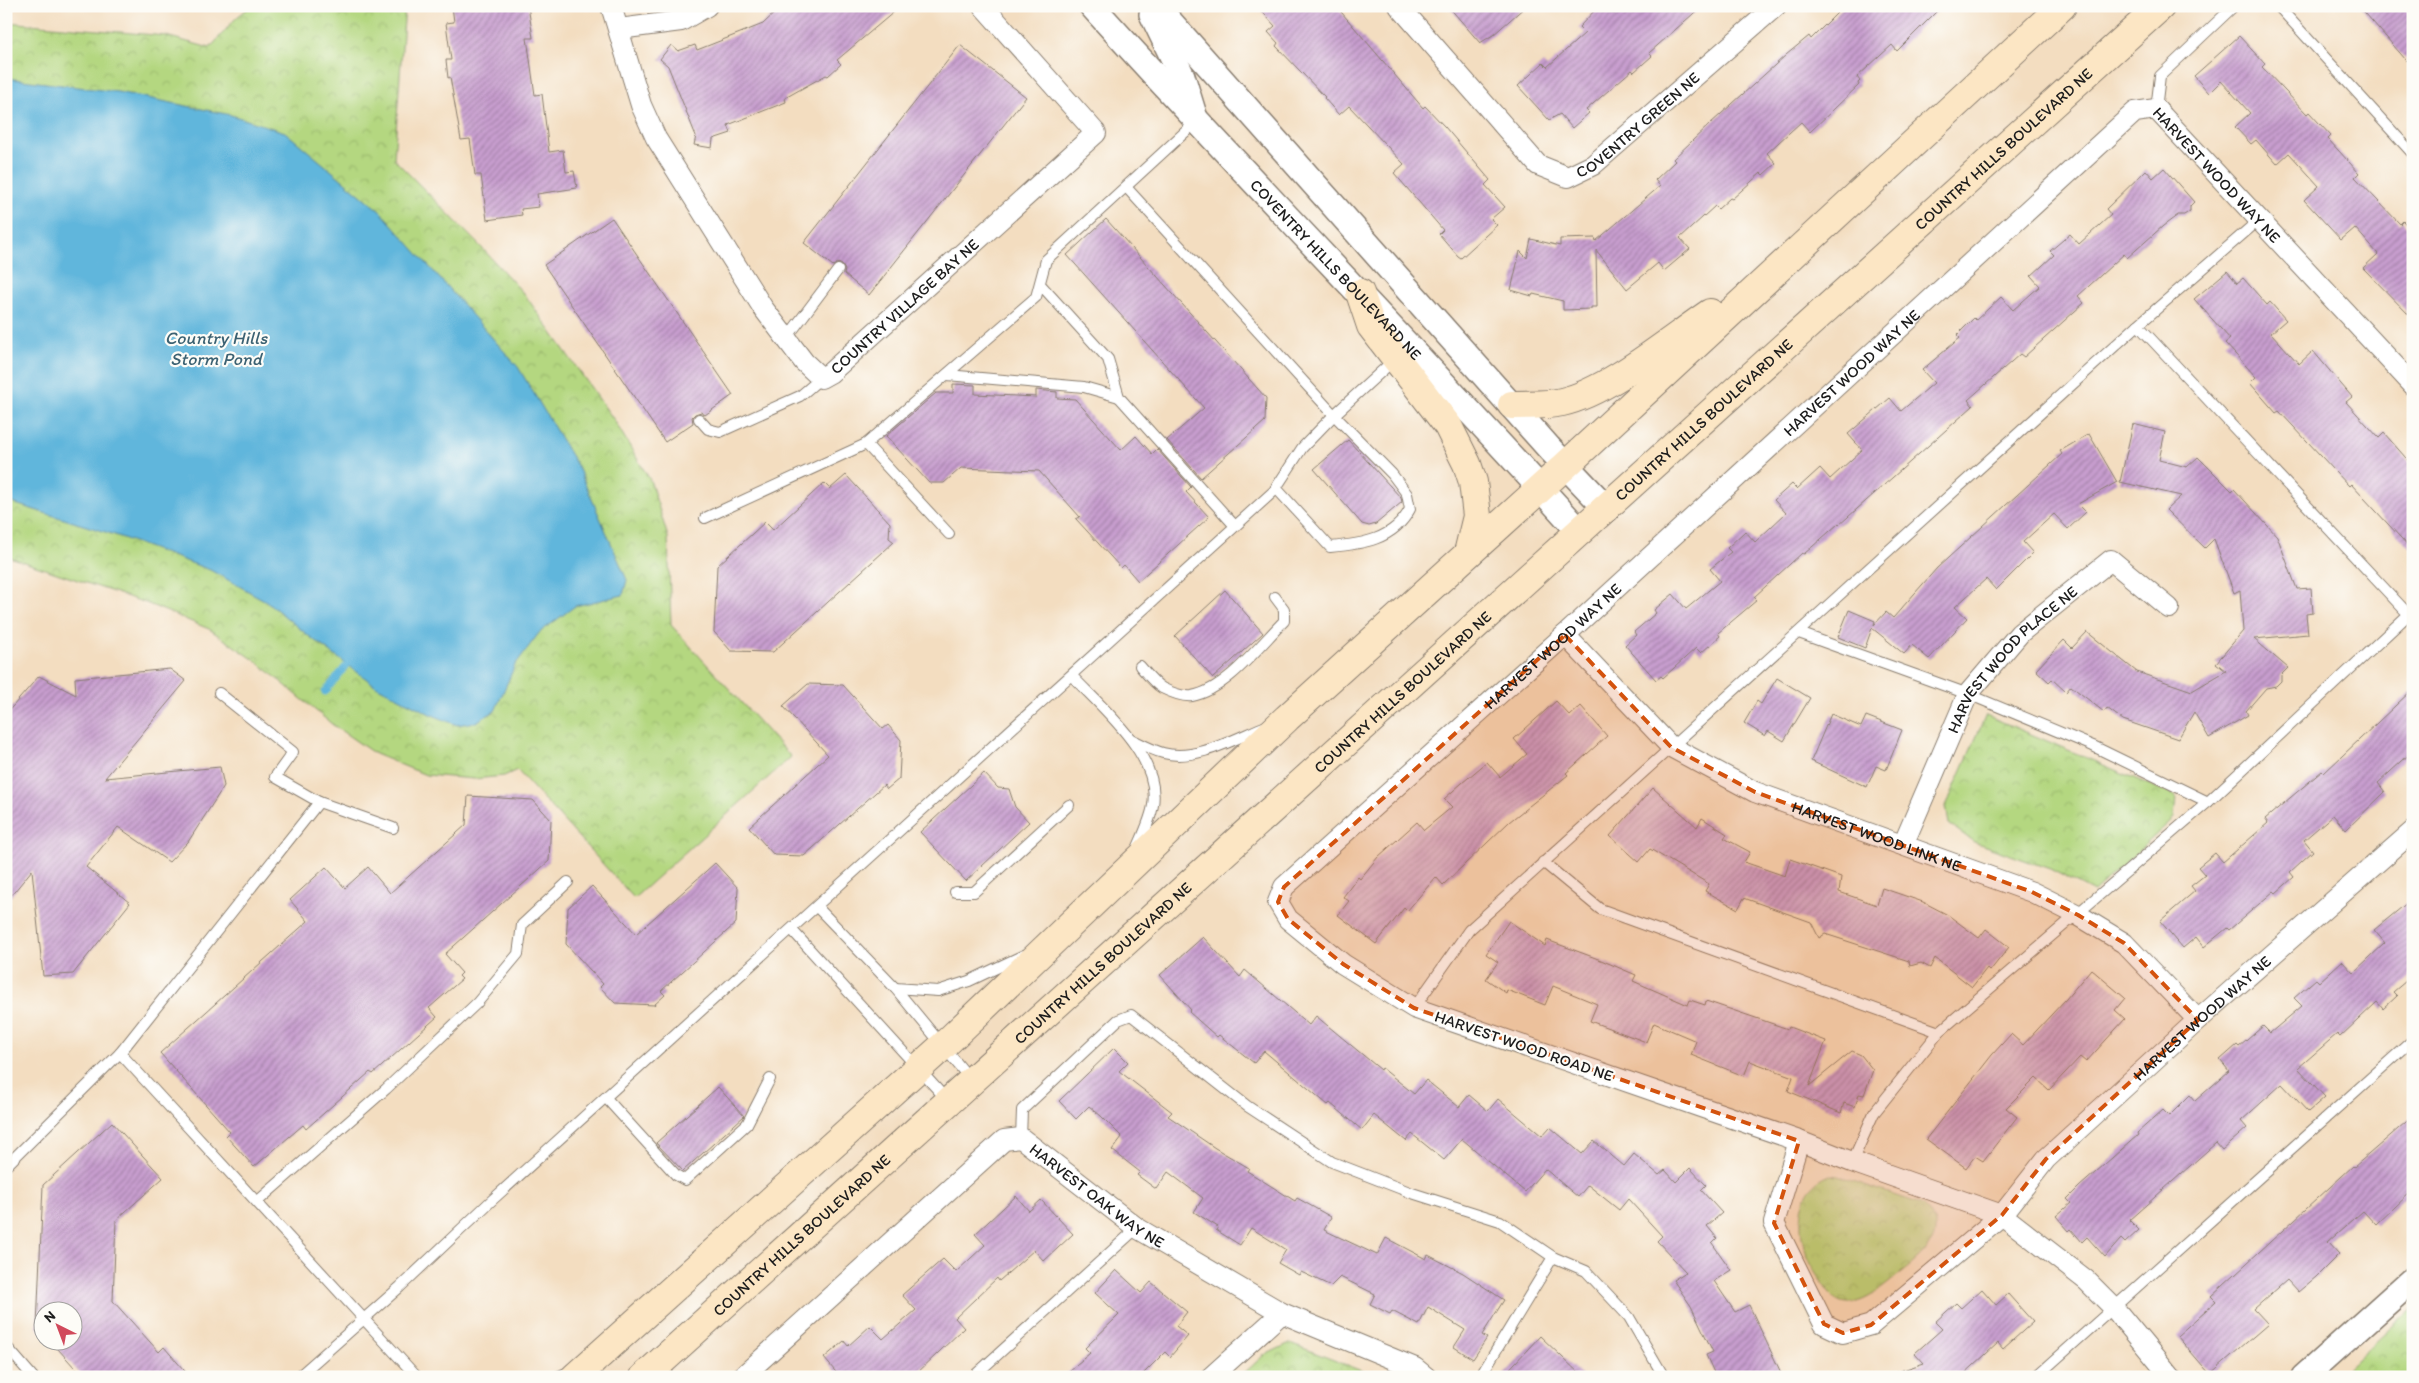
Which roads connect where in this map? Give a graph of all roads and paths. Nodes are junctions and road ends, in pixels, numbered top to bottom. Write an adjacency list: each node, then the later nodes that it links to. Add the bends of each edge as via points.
1 (611, 6): 14 (street, COUNTRY VILLAGE BAY NE)
2 (707, 6): 13 (street, via 682,21)
3 (983, 6): 28 (street, COUNTRY VILLAGE BAY NE, via 1096,133)
4 (1092, 6): 16 (street, COVENTRY HILLS BOULEVARD NE)
5 (1148, 6): 16 (street, via 1182,76)
6 (1156, 6): 31 (street)
7 (1399, 6): 8 (street, COVENTRY GREEN NE, via 1538,165 1568,177 1593,165)
8 (1776, 6)
9 (2062, 6): 20 (main road)
10 (2161, 6): 38 (main road, COUNTRY HILLS BOULEVARD NE)
11 (2234, 6): 15 (lane, via 2160,76)
12 (2278, 6): 17 (lane)
13 (668, 15): 14 (street)
14 (619, 29): 25 (street, COUNTRY VILLAGE BAY NE, via 641,105 656,138)
15 (2156, 109): 19 (street, HARVEST WOOD WAY NE); 48 (street, HARVEST WOOD WAY NE, via 2135,112)
16 (1196, 122): 18 (lane); 23 (street, COVENTRY HILLS BOULEVARD NE)
17 (2413, 154)
18 (1126, 187): 22 (lane, via 1046,260); 32 (lane)
19 (2259, 220): 24 (lane); 29 (street, HARVEST WOOD WAY NE)
20 (1791, 256): 31 (main road, via 1612,380 1582,396 1562,402); 35 (main road)
21 (838, 270): 25 (lane)
22 (1040, 284): 27 (lane, via 1036,297); 30 (lane, via 1108,359)
23 (1360, 293): 26 (main road, via 1371,326); 37 (street, COVENTRY HILLS BOULEVARD NE)
24 (2138, 326): 46 (lane); 47 (lane)
25 (786, 339): 28 (street, COUNTRY VILLAGE BAY NE)
26 (1395, 360): 32 (lane); 43 (main road, via 1448,426 1467,464 1477,516)
27 (947, 375): 30 (lane, via 1084,387); 34 (lane)
28 (821, 378): 33 (lane, via 800,396 720,432 708,429)
29 (2413, 384)
30 (1119, 397): 40 (lane)
31 (1512, 405): 35 (street)
32 (1334, 414): 36 (lane, via 1302,448); 36 (lane, via 1407,494 1410,509 1406,517 1379,539 1364,544 1330,547)
33 (699, 419)
34 (866, 444): 39 (lane); 42 (lane)
35 (1565, 466): 37 (main road); 38 (street)
36 (1276, 488): 40 (lane)
37 (1540, 488): 41 (street, COVENTRY HILLS BOULEVARD NE); 43 (main road)
38 (1607, 509): 41 (main road, COUNTRY HILLS BOULEVARD NE)
39 (705, 518)
40 (1235, 526): 50 (lane)
41 (1580, 532): 80 (main road, COUNTRY HILLS BOULEVARD NE)
42 (950, 534)
43 (1468, 553): 53 (main road)
44 (1275, 597): 49 (lane, via 1284,609 1284,620 1222,683 1205,692 1190,696 1160,687)
45 (2169, 608): 52 (street, HARVEST WOOD PLACE NE, via 2111,560 2020,633)
46 (2411, 617): 57 (lane)
47 (1799, 633): 52 (lane); 55 (lane)
48 (1565, 635): 55 (street, HARVEST WOOD LINK NE); 66 (street, HARVEST WOOD WAY NE, via 1284,887)
49 (1140, 666)
50 (1072, 676): 54 (lane); 67 (lane)
51 (219, 693): 56 (lane, via 293,752 275,777)
52 (1968, 694): 57 (lane, via 2094,746); 61 (street, HARVEST WOOD PLACE NE)
53 (1287, 718): 54 (lane, via 1201,752 1181,755 1163,753); 63 (main road)
54 (1131, 739): 63 (lane, via 1153,783 1153,806)
55 (1671, 747): 61 (street, HARVEST WOOD LINK NE, via 1755,792); 62 (lane)
56 (319, 802): 59 (lane); 77 (lane)
57 (2208, 802): 68 (lane)
58 (1069, 805): 65 (lane, via 974,892)
59 (393, 828)
60 (2413, 831): 73 (street, HARVEST WOOD WAY NE)
61 (1903, 845): 68 (street, HARVEST WOOD LINK NE, via 2032,892)
62 (1543, 862): 72 (lane, via 1469,930); 74 (lane, via 1600,908)
63 (1130, 866): 70 (main road)
64 (568, 882): 87 (lane, via 522,925 518,954 477,1003 386,1089)
65 (955, 892)
66 (1278, 902): 72 (street, HARVEST WOOD ROAD NE, via 1288,919 1343,964)
67 (817, 907): 69 (lane); 71 (lane)
68 (2078, 915): 73 (street, HARVEST WOOD LINK NE, via 2124,943); 74 (lane)
69 (792, 930): 78 (lane); 81 (lane)
70 (1058, 937): 71 (lane, via 1004,965 946,989); 76 (main road)
71 (894, 988): 76 (lane)
72 (1414, 1008): 84 (street, HARVEST WOOD ROAD NE)
73 (2198, 1020): 88 (street, HARVEST WOOD WAY NE, via 2046,1159)
74 (1939, 1032): 85 (lane, via 1874,1113)
75 (2413, 1040): 92 (lane)
76 (943, 1046): 78 (main road); 80 (lane)
77 (120, 1053): 86 (lane); 87 (lane)
78 (918, 1068): 82 (lane); 96 (main road)
79 (770, 1079): 81 (lane, via 747,1124 685,1180 676,1175)
80 (972, 1081): 82 (main road, COUNTRY HILLS BOULEVARD NE)
81 (606, 1098): 94 (lane)
82 (949, 1102): 101 (main road, COUNTRY HILLS BOULEVARD NE)
83 (1021, 1138): 89 (street, HARVEST OAK WAY NE); 90 (lane, via 1022,1110 1118,1020 1132,1015 1247,1106 1332,1162 1412,1193 1500,1221); 102 (street, HARVEST OAK WAY NE, via 1004,1140)
84 (1798, 1141): 85 (street, HARVEST WOOD ROAD NE); 88 (street, via 1774,1223 1824,1324 1844,1333 1871,1325)
85 (1852, 1162): 88 (street, HARVEST WOOD ROAD NE)
86 (6, 1166)
87 (258, 1201): 94 (lane)
88 (2002, 1215): 92 (street, HARVEST WOOD ROAD NE, via 2086,1280)
89 (1137, 1228): 93 (street, HARVEST OAK WAY NE); 103 (lane)
90 (1553, 1257): 106 (lane); 107 (lane, via 1586,1271 1629,1317)
91 (2413, 1280): 110 (street)
92 (2114, 1308): 108 (lane); 109 (street, HARVEST WOOD ROAD NE)
93 (1282, 1313): 104 (street); 105 (street, HARVEST OAK WAY NE, via 1415,1368)
94 (363, 1319): 98 (lane); 99 (lane)
95 (6, 1346): 97 (lane)
96 (584, 1369): 100 (lane)
97 (34, 1377)
98 (298, 1377)
99 (417, 1377)
100 (557, 1377)
101 (644, 1377)
102 (742, 1377)
103 (973, 1377)
104 (1211, 1377)
105 (1426, 1377)
106 (1480, 1377)
107 (1664, 1377)
108 (2036, 1377)
109 (2171, 1377)
110 (2304, 1377)

